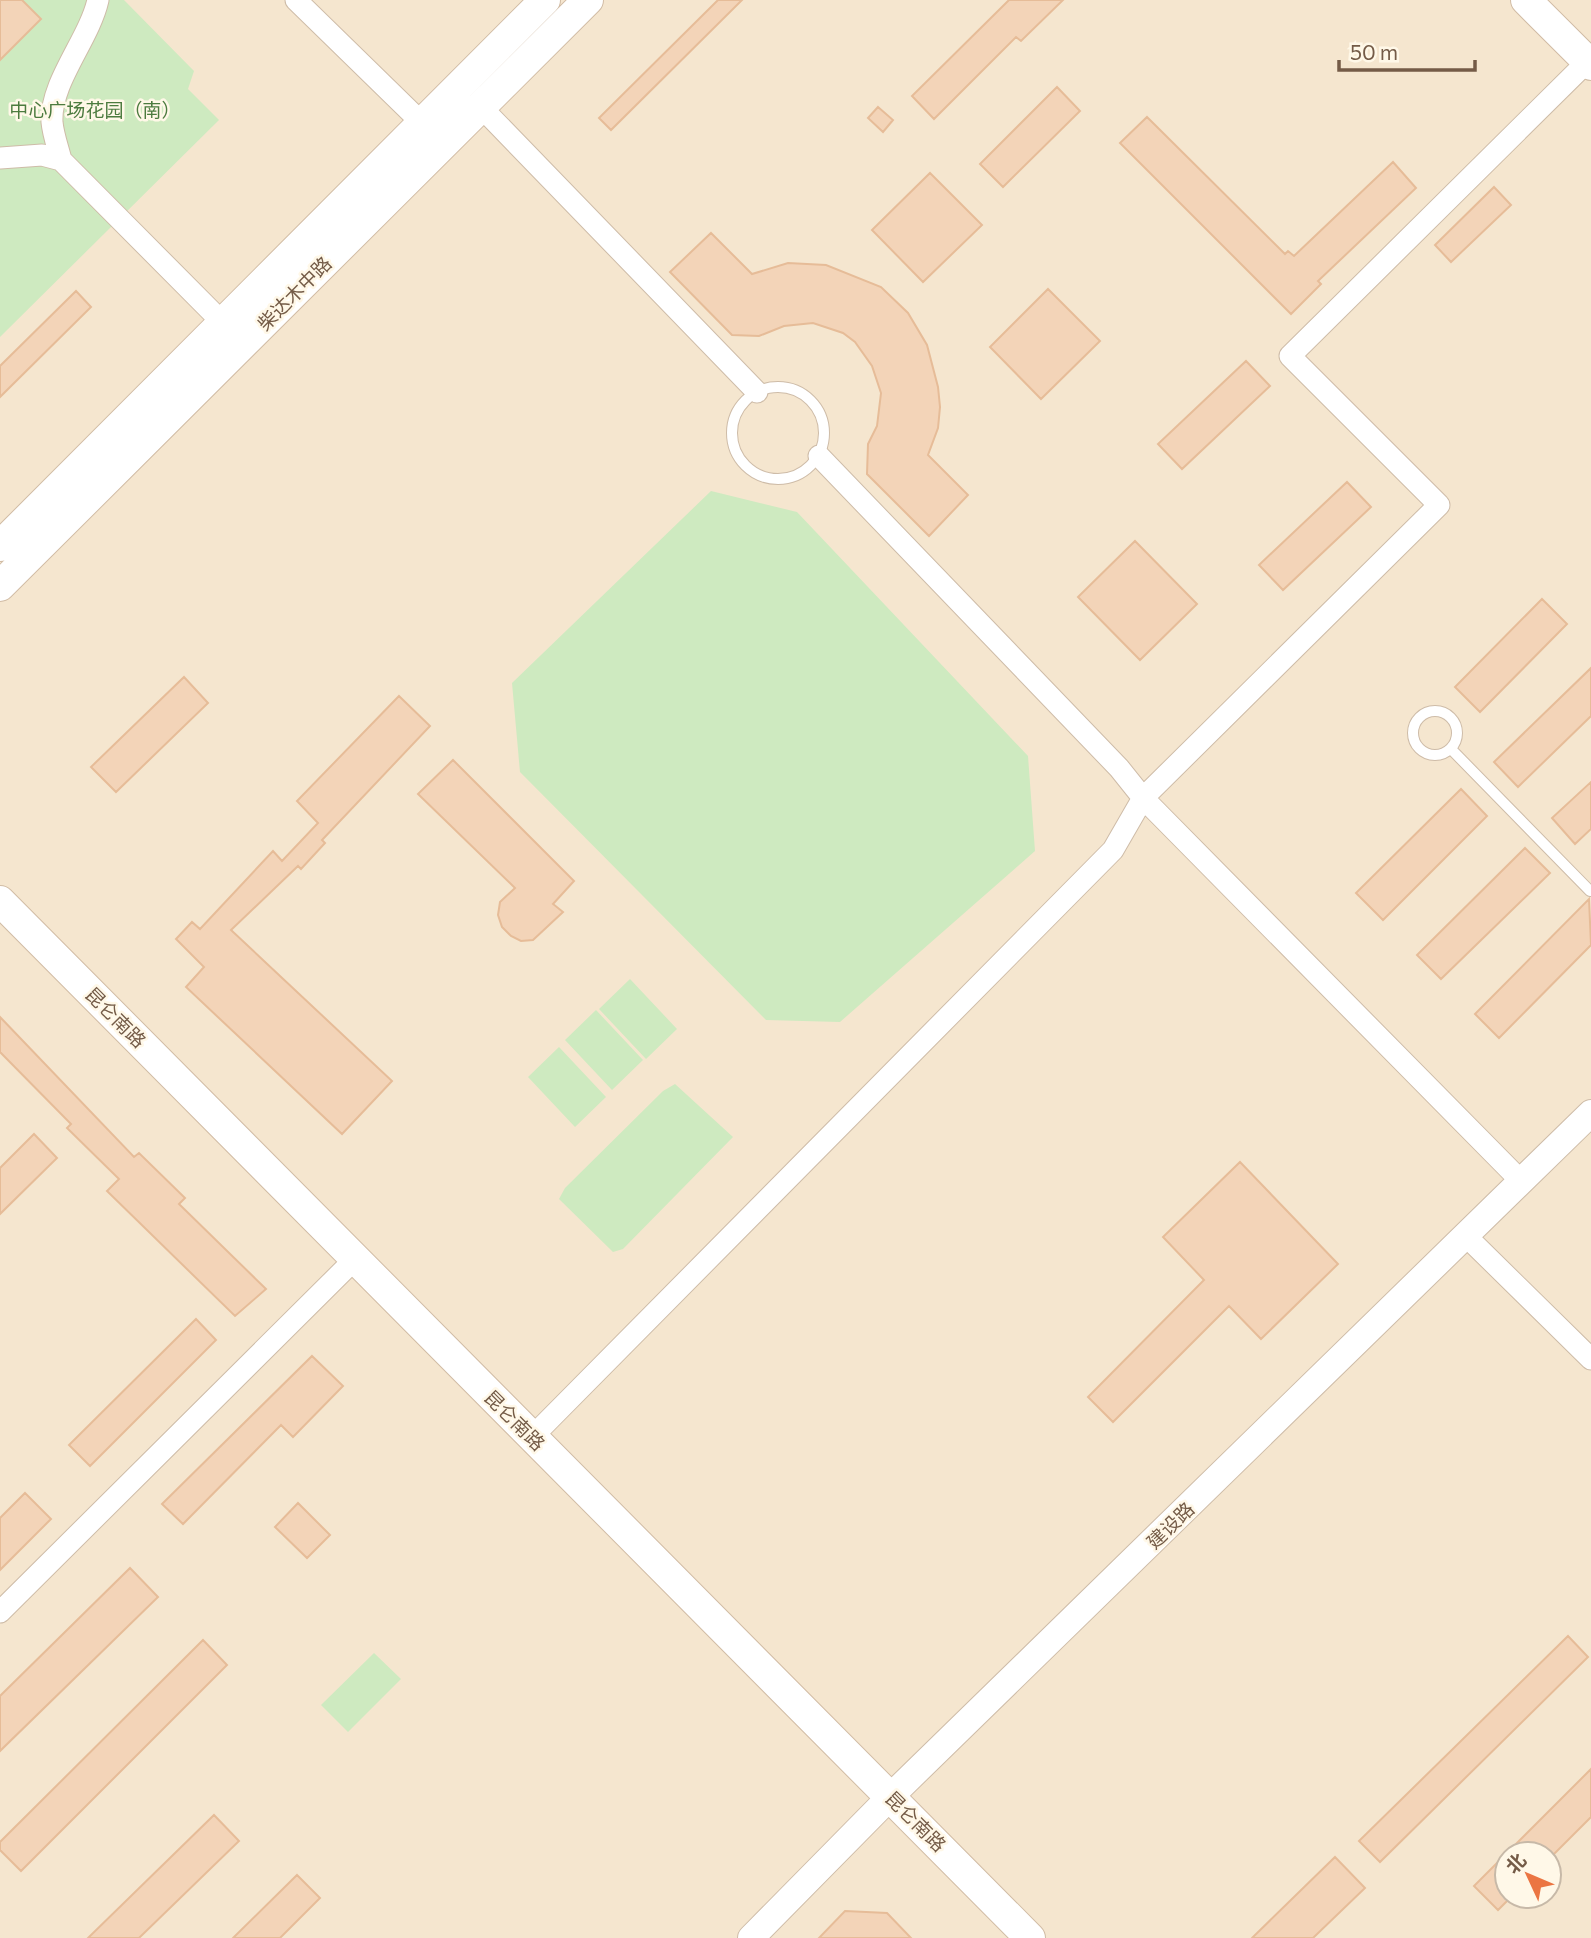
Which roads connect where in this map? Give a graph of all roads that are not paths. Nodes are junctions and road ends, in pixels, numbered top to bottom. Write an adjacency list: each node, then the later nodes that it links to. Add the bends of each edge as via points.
1 (98, 0): 10 (street, via 59,90 52,121)
2 (296, 0): 8 (street)
3 (545, 0): 8 (main road, 柴达木中路)
4 (587, 0): 7 (main road, 柴达木中路)
5 (1526, 0): 6 (main road)
6 (1590, 62): 17 (street, via 1290,356 1438,505)
7 (481, 107): 12 (street); 15 (main road, 柴达木中路)
8 (422, 123): 11 (main road, 柴达木中路)
9 (0, 158): 10 (street, via 42,155)
10 (61, 160): 11 (street)
11 (223, 323): 14 (main road, 柴达木中路)
12 (757, 392): 13 (lane, via 779,386 812,400 822,415 825,433); 13 (lane, via 735,415 731,433 745,466 760,477 778,480 796,477)
13 (819, 456): 17 (street)
14 (0, 546)
15 (0, 586)
16 (1451, 749): 16 (lane, via 1458,734 1451,718 1436,711 1420,717 1413,733 1419,748 1435,755); 18 (lane)
17 (1143, 798): 21 (street); 25 (street, via 1113,850)
18 (1590, 891)
19 (0, 901): 23 (main road, 昆仑南路)
20 (1591, 1113): 21 (street, 建设路)
21 (1522, 1182): 22 (street, 建设路)
22 (1467, 1237): 24 (street); 27 (street, 建设路)
23 (356, 1258): 25 (main road, 昆仑南路); 26 (street)
24 (1591, 1359)
25 (532, 1437): 27 (main road, 昆仑南路)
26 (0, 1612)
27 (891, 1796): 28 (street, 建设路); 29 (main road, 昆仑南路)
28 (751, 1938)
29 (1030, 1938)

